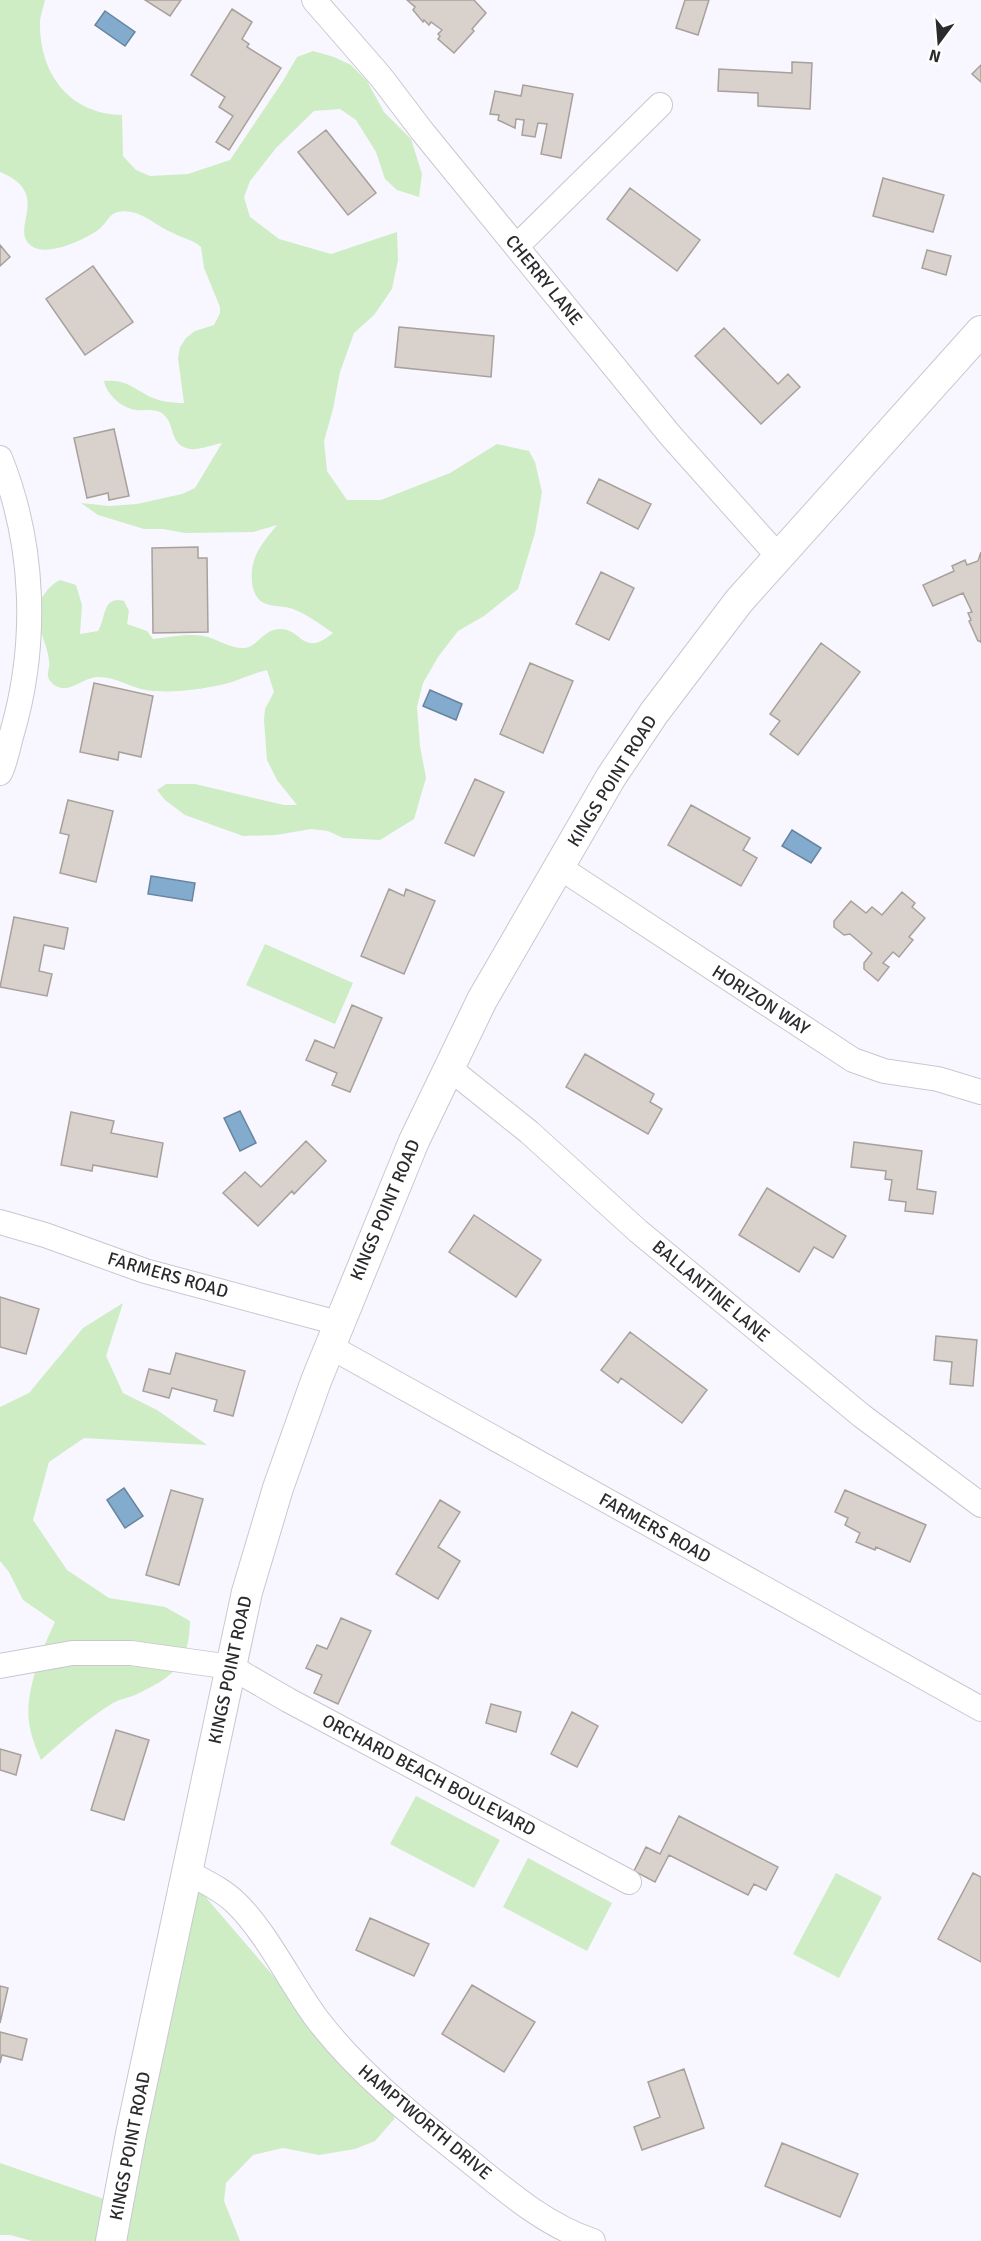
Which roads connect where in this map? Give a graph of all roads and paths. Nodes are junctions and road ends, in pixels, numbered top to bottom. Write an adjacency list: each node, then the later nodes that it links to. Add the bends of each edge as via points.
1 (314, 0): 3 (street, CHERRY LANE)
2 (660, 105): 3 (street)
3 (517, 246): 6 (street, CHERRY LANE, via 670,435)
4 (981, 331): 6 (main road, KINGS POINT ROAD)
5 (0, 458): 7 (street, via 19,520 30,613 27,672)
6 (779, 557): 8 (main road, KINGS POINT ROAD, via 739,602 654,713)
7 (0, 773)
8 (559, 867): 9 (main road, KINGS POINT ROAD, via 482,1000); 10 (street, HORIZON WAY, via 853,1060 884,1071 938,1079)
9 (449, 1068): 12 (main road, KINGS POINT ROAD, via 414,1141); 13 (street, BALLANTINE LANE, via 853,1408)
10 (981, 1092)
11 (0, 1222): 12 (street, FARMERS ROAD)
12 (334, 1334): 15 (main road, KINGS POINT ROAD, via 259,1551); 16 (street, FARMERS ROAD)
13 (981, 1505)
14 (0, 1666): 15 (street, via 72,1653 131,1653)
15 (231, 1667): 17 (main road, KINGS POINT ROAD); 18 (street, ORCHARD BEACH BOULEVARD)
16 (981, 1709)
17 (186, 1871): 19 (main road, KINGS POINT ROAD); 20 (street, HAMPTWORTH DRIVE, via 236,1903 317,2019 404,2109 527,2207 572,2234)
18 (629, 1882)
19 (111, 2241)
20 (593, 2241)

